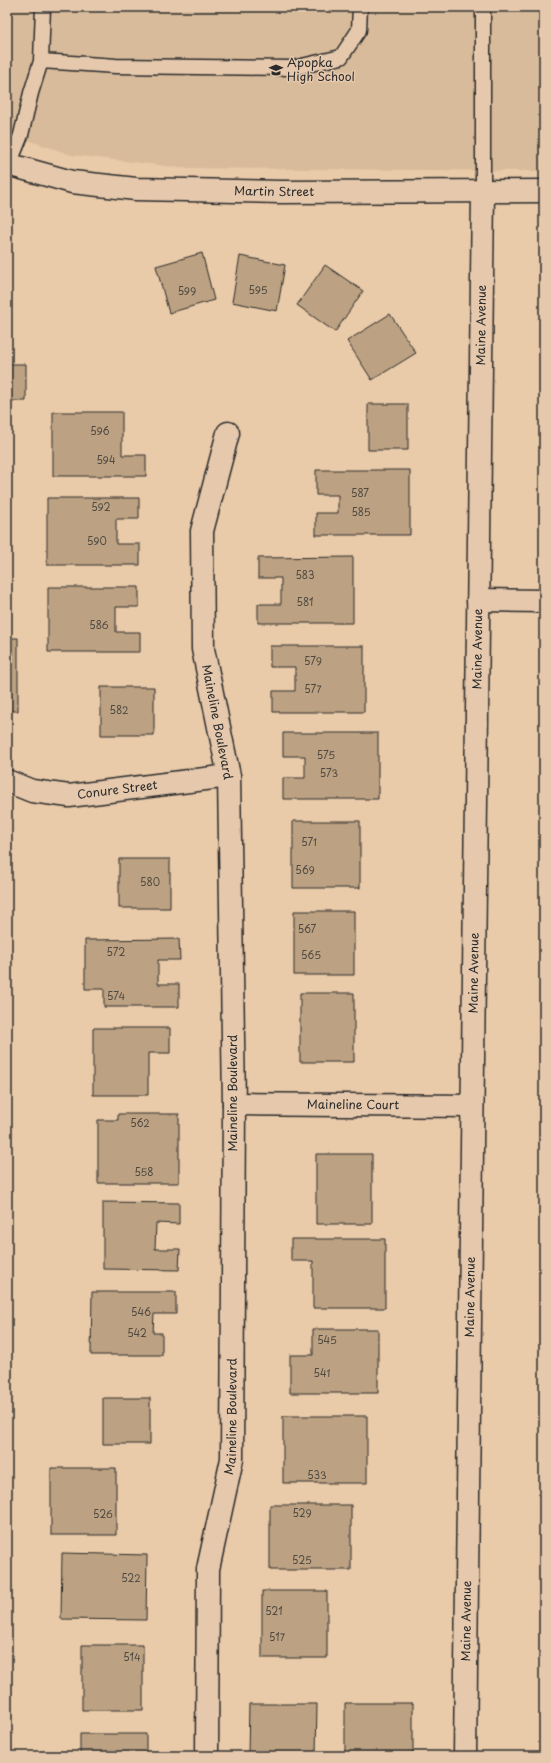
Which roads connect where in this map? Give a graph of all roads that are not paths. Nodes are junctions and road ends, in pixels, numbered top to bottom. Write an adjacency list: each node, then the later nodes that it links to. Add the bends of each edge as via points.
1 (43, 7): 4 (lane)
2 (360, 7): 4 (lane, via 359,30 341,57 293,68 116,66)
3 (483, 7): 7 (lane)
4 (41, 61): 5 (lane, via 21,135)
5 (8, 166): 7 (street, Martin Street, via 72,182 136,189 280,192)
6 (544, 190): 7 (street, Martin Street)
7 (482, 191): 9 (street, Maine Avenue)
8 (228, 433): 11 (street, Maineline Boulevard, via 202,539 203,649)
9 (478, 600): 10 (street); 14 (street, Maine Avenue)
10 (544, 601)
11 (229, 776): 12 (street, Conure Street, via 69,796 32,791); 13 (street, Maineline Boulevard)
12 (7, 781)
13 (234, 1104): 14 (street, Maineline Court); 15 (street, Maineline Boulevard, via 232,1459 208,1569)
14 (472, 1106): 16 (street, Maine Avenue)
15 (207, 1756)
16 (465, 1756)

